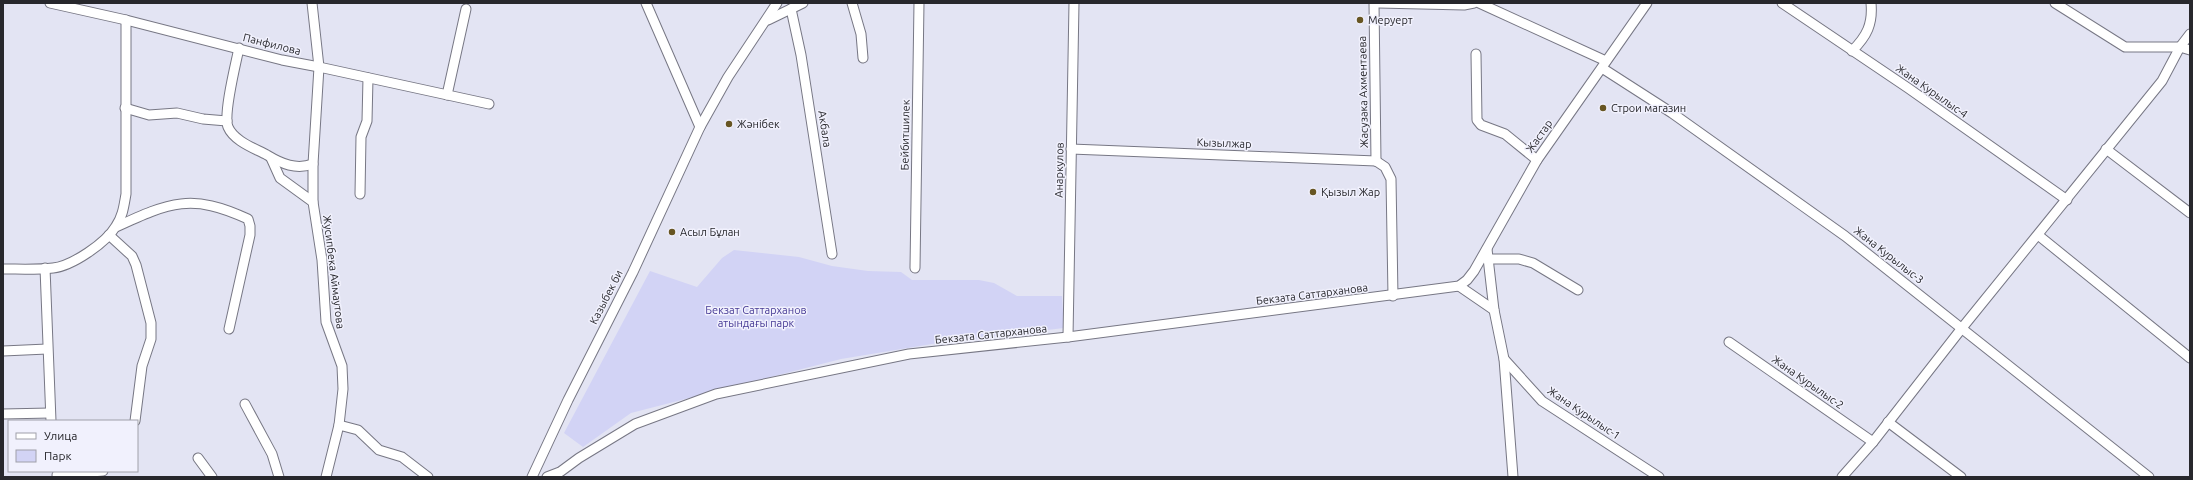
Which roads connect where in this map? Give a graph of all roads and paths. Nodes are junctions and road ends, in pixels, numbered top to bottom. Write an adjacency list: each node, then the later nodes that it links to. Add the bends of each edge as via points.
1 (50, 3): 19 (street, Панфилова)
2 (312, 3): 29 (street, Жусипбека Аймаутова)
3 (646, 3): 35 (street)
4 (777, 3): 20 (street, Казыбек би)
5 (803, 3): 18 (street)
6 (852, 3): 27 (street, via 861,34)
7 (918, 3): 53 (street, Бейбитшилек)
8 (1074, 3): 36 (street, Анаркулов)
9 (1374, 3): 40 (street, Жасузака Ахментаева)
10 (1378, 3): 11 (street)
11 (1474, 3)
12 (1479, 3): 28 (street, Жана Курылыс-3)
13 (1647, 3): 28 (street, Жастар)
14 (1782, 3): 25 (street, Жана Курылыс-4)
15 (1871, 3): 25 (street, via 1872,23)
16 (2055, 3): 22 (street, via 2126,47)
17 (466, 9): 31 (street)
18 (791, 9): 20 (street); 50 (street, Акбала, via 801,55)
19 (126, 20): 23 (street, Панфилова); 33 (street)
20 (768, 20): 35 (street, Казыбек би, via 728,77)
21 (2190, 34): 22 (street)
22 (2180, 47): 24 (street); 37 (street, via 2162,81)
23 (239, 48): 29 (street, Панфилова); 34 (street)
24 (2190, 50)
25 (1852, 51): 43 (street, Жана Курылыс-4)
26 (1476, 54): 39 (street, via 1478,120 1481,125 1505,134)
27 (864, 58)
28 (1604, 64): 39 (street, Жастар); 59 (street, Жана Курылыс-3, via 1845,236)
29 (319, 67): 30 (street, Панфилова); 41 (street, Жусипбека Аймаутова)
30 (368, 78): 31 (street, Панфилова); 42 (street, via 367,121 361,137)
31 (447, 95): 32 (street, Панфилова)
32 (489, 104)
33 (125, 108): 34 (street, via 149,115 177,113); 46 (street, via 126,194 123,213)
34 (227, 121): 38 (street, via 234,135)
35 (700, 127): 82 (street, Казыбек би, via 633,272)
36 (1071, 149): 40 (street, Кызылжар); 61 (street, Анаркулов)
37 (2106, 149): 43 (street); 45 (street)
38 (271, 158): 41 (street, via 297,168); 44 (street, via 280,178)
39 (1537, 160): 49 (street, Жастар)
40 (1376, 161): 57 (street, Жасузака Ахментаева, via 1385,167 1391,180)
41 (313, 164): 44 (street, Жусипбека Аймаутова)
42 (360, 194)
43 (2067, 200): 48 (street)
44 (313, 202): 72 (street, Жусипбека Аймаутова, via 322,260 326,322 342,366 343,389)
45 (2190, 212)
46 (116, 227): 47 (street); 60 (street, via 161,207 185,202 216,206 248,219 250,236)
47 (109, 235): 52 (street, via 78,258 54,268); 70 (street, via 132,256 151,323 151,339 142,366)
48 (2038, 236): 59 (street); 65 (street)
49 (1487, 249): 51 (street); 55 (street, Жастар, via 1474,271)
50 (832, 254)
51 (1487, 260): 56 (street, via 1519,259 1534,263); 58 (street)
52 (45, 268): 54 (street); 63 (street)
53 (915, 268)
54 (3, 269)
55 (1459, 286): 57 (street, Бекзата Саттарханова); 58 (street)
56 (1578, 290)
57 (1393, 296): 61 (street, Бекзата Саттарханова)
58 (1494, 310): 66 (street)
59 (1962, 328): 71 (street); 88 (street, Жана Курылыс-3)
60 (229, 329)
61 (1068, 337): 77 (street, Бекзата Саттарханова, via 909,354 716,394 635,424 578,458)
62 (1729, 342): 73 (street, Жана Курылыс-2)
63 (47, 349): 64 (street); 69 (street)
64 (3, 351)
65 (2190, 358)
66 (1504, 359): 84 (street); 85 (street, Жана Курылыс-1, via 1542,401)
67 (245, 404): 79 (street, via 272,454)
68 (3, 414): 69 (street)
69 (51, 417)
70 (135, 420)
71 (1888, 422): 73 (street); 87 (street)
72 (339, 425): 80 (street, Жусипбека Аймаутова); 81 (street, via 362,432 379,450 402,457)
73 (1873, 442): 86 (street)
74 (198, 458): 78 (street)
75 (87, 472): 76 (street)
76 (56, 474)
77 (564, 475): 83 (street, Бекзата Саттарханова)
78 (212, 477)
79 (279, 477)
80 (326, 477)
81 (428, 477)
82 (532, 477)
83 (547, 477)
84 (1513, 477)
85 (1659, 477)
86 (1842, 477)
87 (1961, 477)
88 (2149, 477)

